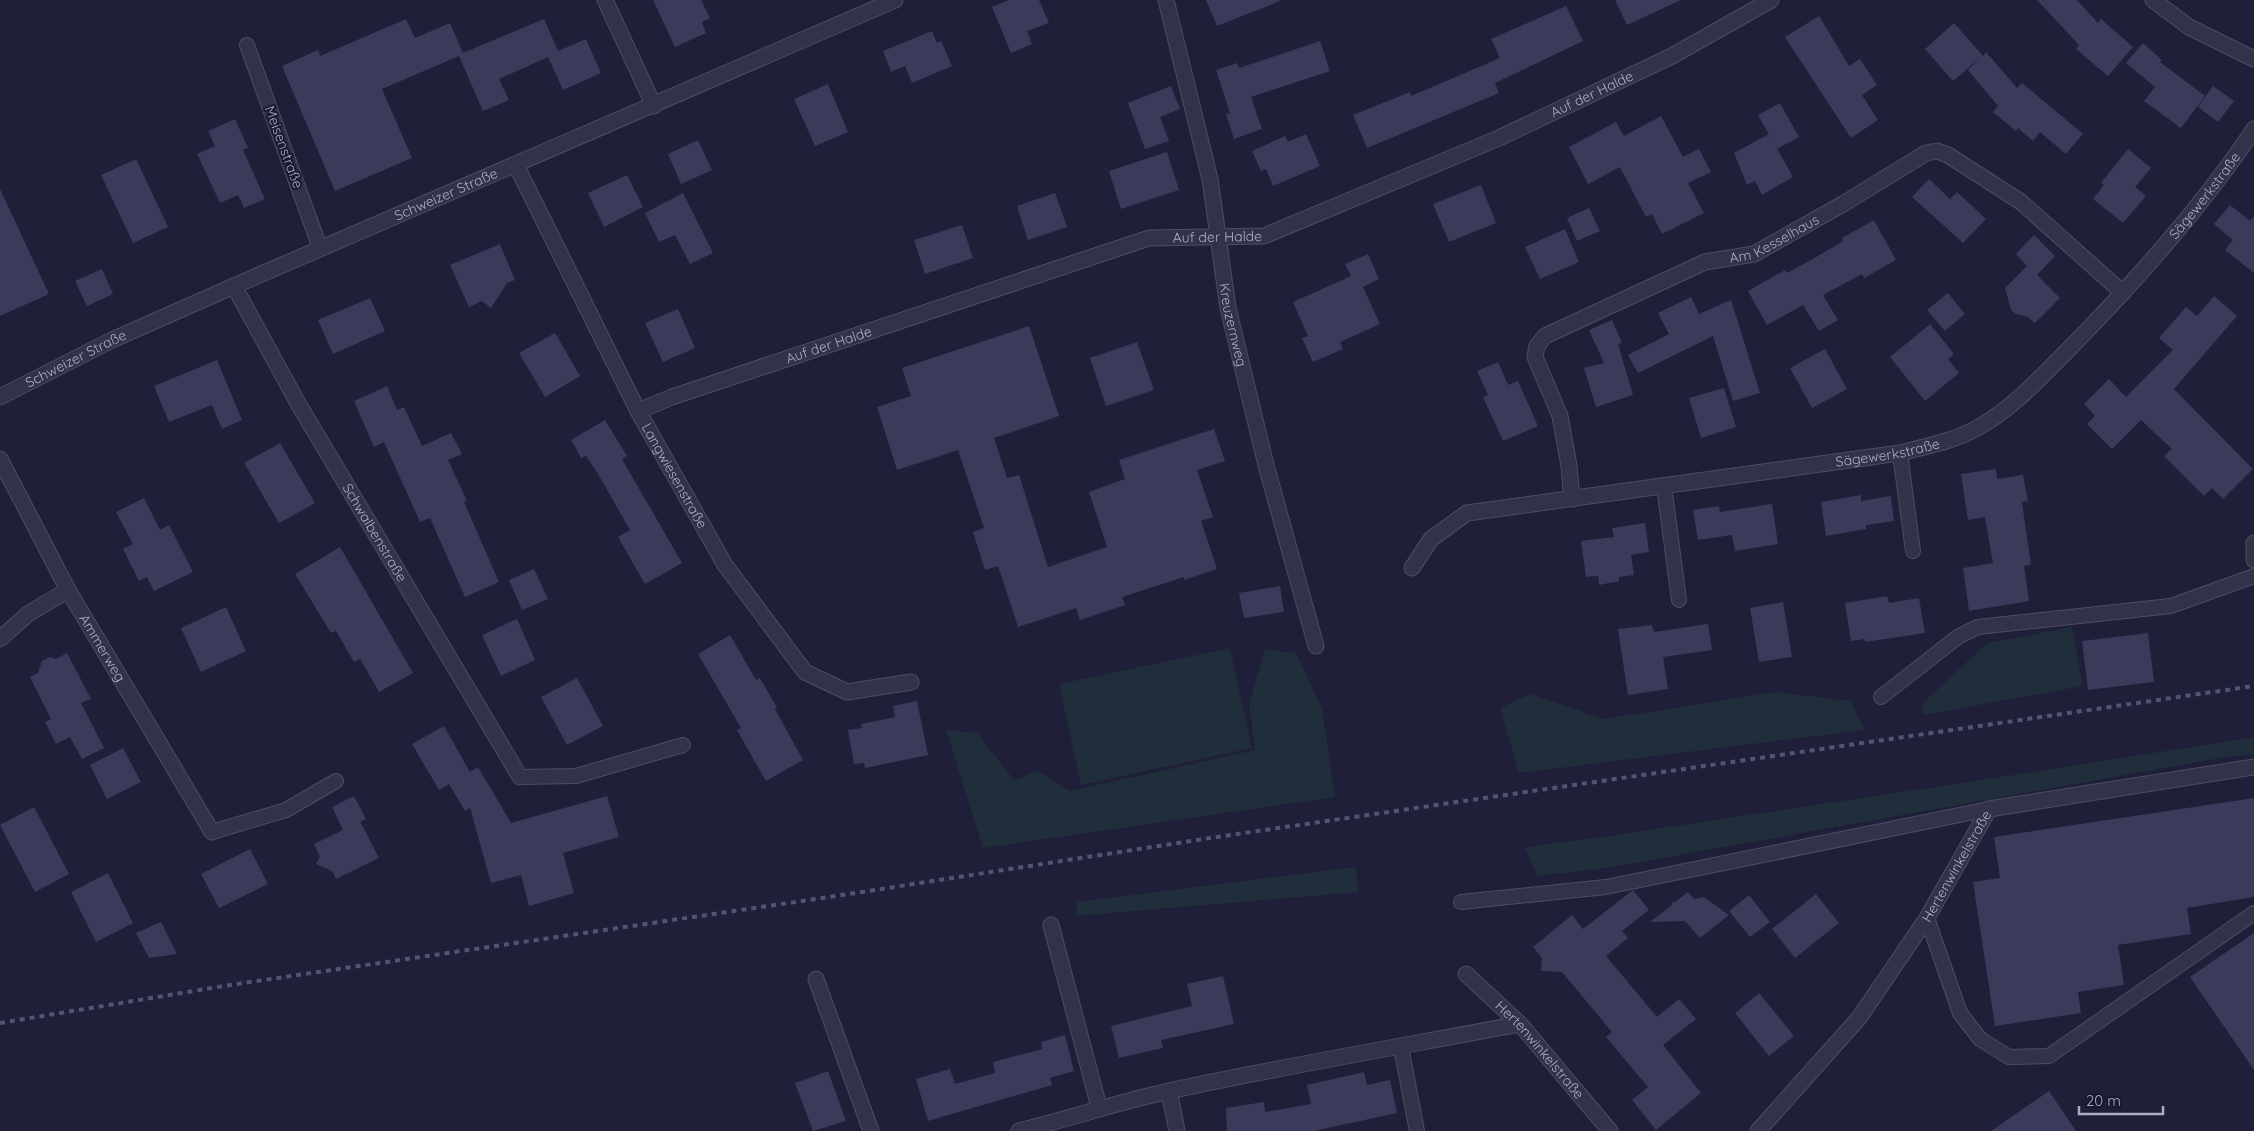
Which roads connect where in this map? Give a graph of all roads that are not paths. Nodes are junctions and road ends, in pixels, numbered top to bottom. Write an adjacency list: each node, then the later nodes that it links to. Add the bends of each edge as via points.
1 (605, 0): 8 (street)
2 (1166, 0): 11 (street, Kreuzernweg, via 1210,180)
3 (1771, 0): 11 (street, Auf der Halde, via 1672,56 1499,138 1264,236)
4 (2153, 0): 7 (street, via 2189,27)
5 (888, 2): 8 (street, Schweizer Straße)
6 (247, 45): 12 (lane, Meisenstraße)
7 (2254, 59)
8 (654, 106): 10 (street, Schweizer Straße)
9 (2254, 129): 14 (street, Sägewerkstraße, via 2233,160)
10 (516, 165): 12 (street, Schweizer Straße); 16 (street, Langwiesenstraße)
11 (1218, 236): 16 (street, Auf der Halde, via 1149,238); 29 (street, Kreuzernweg, via 1228,308 1266,465)
12 (320, 248): 13 (street, Schweizer Straße)
13 (234, 286): 15 (street, Schweizer Straße, via 112,340); 34 (street, Schwalbenstraße, via 299,405)
14 (2123, 293): 17 (street, Sägewerkstraße, via 2015,404 1979,427 1945,442); 20 (street, Am Kesselhaus, via 2021,202 1948,155 1937,151 1926,153 1754,254 1705,262 1545,336 1537,346 1535,357 1560,416)
15 (0, 397)
16 (638, 411): 30 (street, Langwiesenstraße, via 725,565 805,672 847,692)
17 (1900, 453): 19 (street, Sägewerkstraße); 22 (lane)
18 (0, 459): 26 (street, Ammerweg)
19 (1664, 486): 20 (street, Sägewerkstraße); 27 (lane)
20 (1572, 499): 24 (street, Sägewerkstraße, via 1466,513 1431,539)
21 (2254, 543): 23 (street)
22 (1913, 551)
23 (2254, 560)
24 (1412, 568)
25 (2254, 576): 31 (lane, via 2171,606 1978,627 1960,636)
26 (68, 590): 28 (street, via 28,614); 37 (street, Ammerweg)
27 (1679, 600)
28 (0, 639)
29 (1316, 646)
30 (911, 682)
31 (1881, 697)
32 (683, 745): 34 (lane, via 576,776)
33 (2254, 767): 36 (street, Hertenwinkelstraße)
34 (520, 777)
35 (336, 781): 37 (lane, via 286,810)
36 (1989, 810): 38 (lane, via 1606,886); 40 (street, Hertenwinkelstraße)
37 (212, 832)
38 (1461, 902)
39 (2254, 913): 40 (lane, via 2049,1056 2008,1057 1980,1039 1960,1012)
40 (1927, 918): 54 (street, Hertenwinkelstraße, via 1859,1018)
41 (1051, 925): 47 (street)
42 (1466, 974): 44 (street, Hertenwinkelstraße)
43 (816, 979): 49 (street)
44 (1520, 1024): 45 (street); 53 (street, Hertenwinkelstraße)
45 (1401, 1046): 46 (street); 52 (lane)
46 (1169, 1091): 47 (street); 51 (street)
47 (1099, 1108): 48 (street)
48 (1067, 1125): 50 (street)
49 (871, 1131)
50 (1019, 1131)
51 (1177, 1131)
52 (1417, 1131)
53 (1610, 1131)
54 (1758, 1131)

